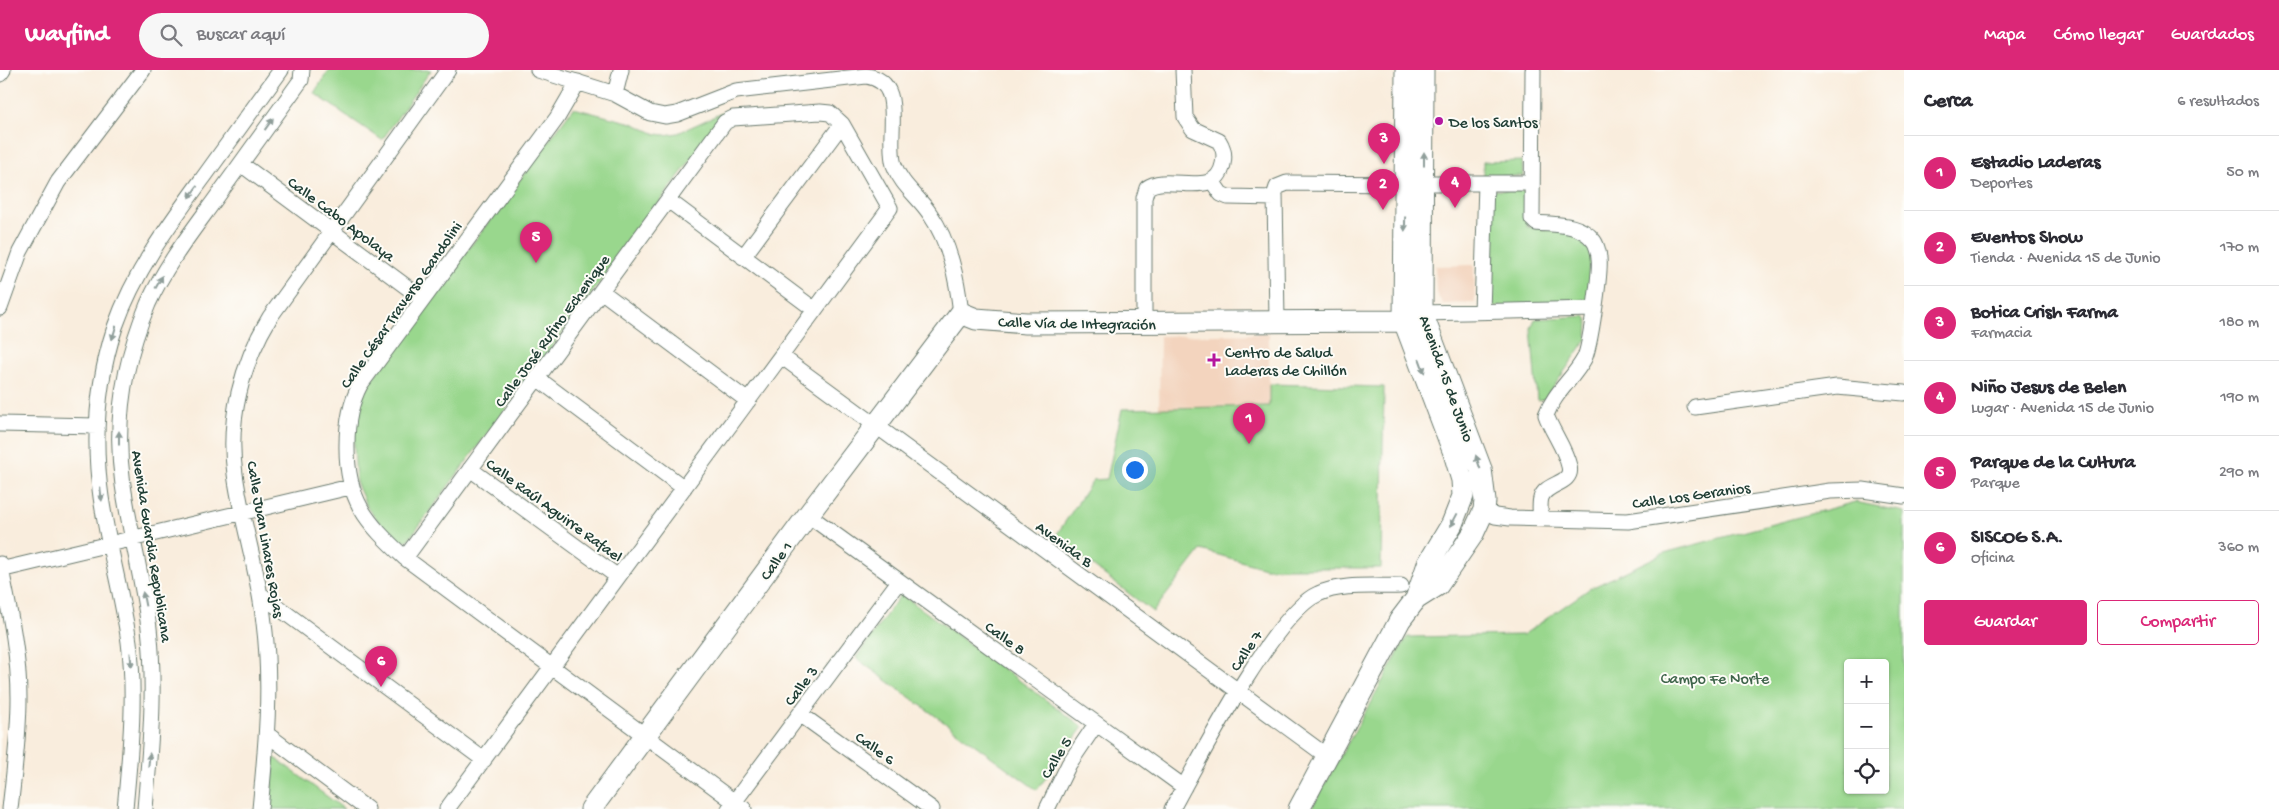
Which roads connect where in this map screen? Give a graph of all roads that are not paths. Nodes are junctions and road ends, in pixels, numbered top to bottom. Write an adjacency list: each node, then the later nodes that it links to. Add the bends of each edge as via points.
1 (3, 70): 12 (street)
2 (143, 70): 27 (street, via 58,182 20,252)
3 (281, 70): 42 (street, one-way to 42, via 163,233 140,271 123,307 109,349)
4 (302, 70): 16 (street, Avenida Guardia Republicana, one-way to 4, via 301,80)
5 (448, 70): 23 (street, Calle Juan Linares Rojas)
6 (538, 70): 13 (street)
7 (621, 70): 14 (street)
8 (1183, 70): 17 (street, via 1185,117 1194,129 1214,137 1223,147 1220,174)
9 (1406, 70): 18 (street, Avenida 15 de Junio)
10 (1423, 70): 18 (street, Avenida 15 de Junio, one-way to 10)
11 (1533, 70): 20 (street)
12 (0, 74)
13 (578, 82): 14 (street); 26 (street, Calle César Traverso Gandolini, via 557,118)
14 (615, 94): 30 (street, via 650,113 665,116 726,93 746,89 866,76 883,81 892,101 894,165 902,182 930,214 942,234 958,287)
15 (842, 124): 22 (street, Calle José Rufino Echenique, via 830,113 820,112 733,118 725,122); 24 (street); 29 (street, via 890,208)
16 (240, 164): 23 (street, Calle Cabo Apolaya); 51 (street, Avenida Guardia Republicana, one-way to 16, via 121,470 120,428 123,391 134,343 166,270)
17 (1212, 181): 21 (street, via 1221,194 1228,197); 34 (street, via 1151,184 1145,192)
18 (1415, 183): 19 (street); 21 (street, via 1287,183 1277,187); 32 (street, Avenida 15 de Junio)
19 (1486, 183): 20 (street); 31 (street)
20 (1532, 183): 28 (street, via 1532,219 1536,223 1573,226 1594,240 1600,257)
21 (1275, 198): 33 (street)
22 (668, 200): 24 (street); 25 (street, Calle José Rufino Echenique)
23 (332, 232): 26 (street, Calle Cabo Apolaya); 48 (street, Calle Juan Linares Rojas, via 270,317 244,373 233,437 235,474)
24 (743, 257): 29 (street)
25 (601, 291): 36 (street, Calle José Rufino Echenique); 38 (street)
26 (423, 299): 44 (street, Calle César Traverso Gandolini, via 355,395 347,434)
27 (0, 308)
28 (1593, 309): 31 (street, Calle Vía de Integración); 50 (street, via 1584,358 1546,415 1570,467 1569,475 1544,493)
29 (815, 310): 35 (street)
30 (961, 312): 34 (street, Calle Vía de Integración, via 976,319 1002,323); 41 (street, Calle 1)
31 (1482, 312): 32 (street, Calle Vía de Integración)
32 (1413, 317): 33 (street, Calle Vía de Integración); 47 (street, Avenida 15 de Junio, one-way to 32, via 1481,469); 57 (street, Avenida 15 de Junio, one-way to 57, via 1463,488 1462,504)
33 (1277, 321): 34 (street, Calle Vía de Integración)
34 (1144, 323)
35 (781, 356): 38 (street); 41 (street, Avenida B)
36 (537, 378): 43 (street, Calle José Rufino Echenique); 45 (street)
37 (1904, 393): 39 (street, via 1837,387)
38 (748, 401): 45 (street)
39 (1695, 407)
40 (0, 424): 42 (street)
41 (875, 425): 49 (street, Calle 1); 60 (street, Avenida B)
42 (97, 426): 52 (street, one-way to 52, via 101,498)
43 (470, 469): 53 (street, Calle José Rufino Echenique); 55 (street, Calle Raúl Aguirre Rafael)
44 (350, 487): 48 (street); 53 (street, Calle César Traverso Gandolini, via 371,524)
45 (684, 488): 55 (street)
46 (1904, 496): 50 (street, Calle Los Geranios, via 1863,490 1628,521)
47 (1484, 510): 50 (street, Calle Los Geranios, via 1495,516); 57 (street, Avenida 15 de Junio, via 1473,534 1438,585)
48 (243, 512): 51 (street); 58 (street, Calle Juan Linares Rojas)
49 (808, 515): 56 (street, Calle 8); 64 (street, Calle 1)
50 (1540, 518)
51 (132, 538): 52 (street); 71 (street, Avenida Guardia Republicana, one-way to 51, via 152,725 152,673 146,604)
52 (110, 544): 54 (street); 70 (street, one-way to 70, via 132,671 132,726)
53 (404, 558): 59 (street, Calle César Traverso Gandolini)
54 (0, 568): 69 (street, via 18,676 18,719)
55 (618, 577): 59 (street)
56 (899, 581): 61 (street, Calle 3); 62 (street, Calle 8)
57 (1408, 593): 60 (street, Calle 7, via 1334,588 1317,594 1300,605 1283,625); 65 (street, Avenida 15 de Junio, via 1400,620)
58 (260, 594): 63 (street, Calle Juan Linares Rojas, via 268,655); 66 (street)
59 (552, 667): 64 (street, Calle César Traverso Gandolini); 66 (street)
60 (1238, 692): 65 (street, Avenida B); 67 (street, Calle 7)
61 (800, 714): 68 (street, Calle 3); 76 (street, Calle 6)
62 (1096, 724): 67 (street, Calle 8); 77 (street, Calle 5, via 1069,764)
63 (268, 736): 72 (street, Calle Juan Linares Rojas); 73 (street)
64 (645, 736): 68 (street, Calle César Traverso Gandolini); 75 (street, Calle 1)
65 (1328, 757): 79 (street, Avenida 15 de Junio)
66 (484, 760): 74 (street)
67 (1184, 787): 78 (street, Calle 7)
68 (736, 807)
69 (10, 809)
70 (125, 809)
71 (145, 809)
72 (260, 809)
73 (367, 809)
74 (448, 809)
75 (591, 809)
76 (932, 809)
77 (1046, 809)
78 (1172, 809)
79 (1299, 809)

